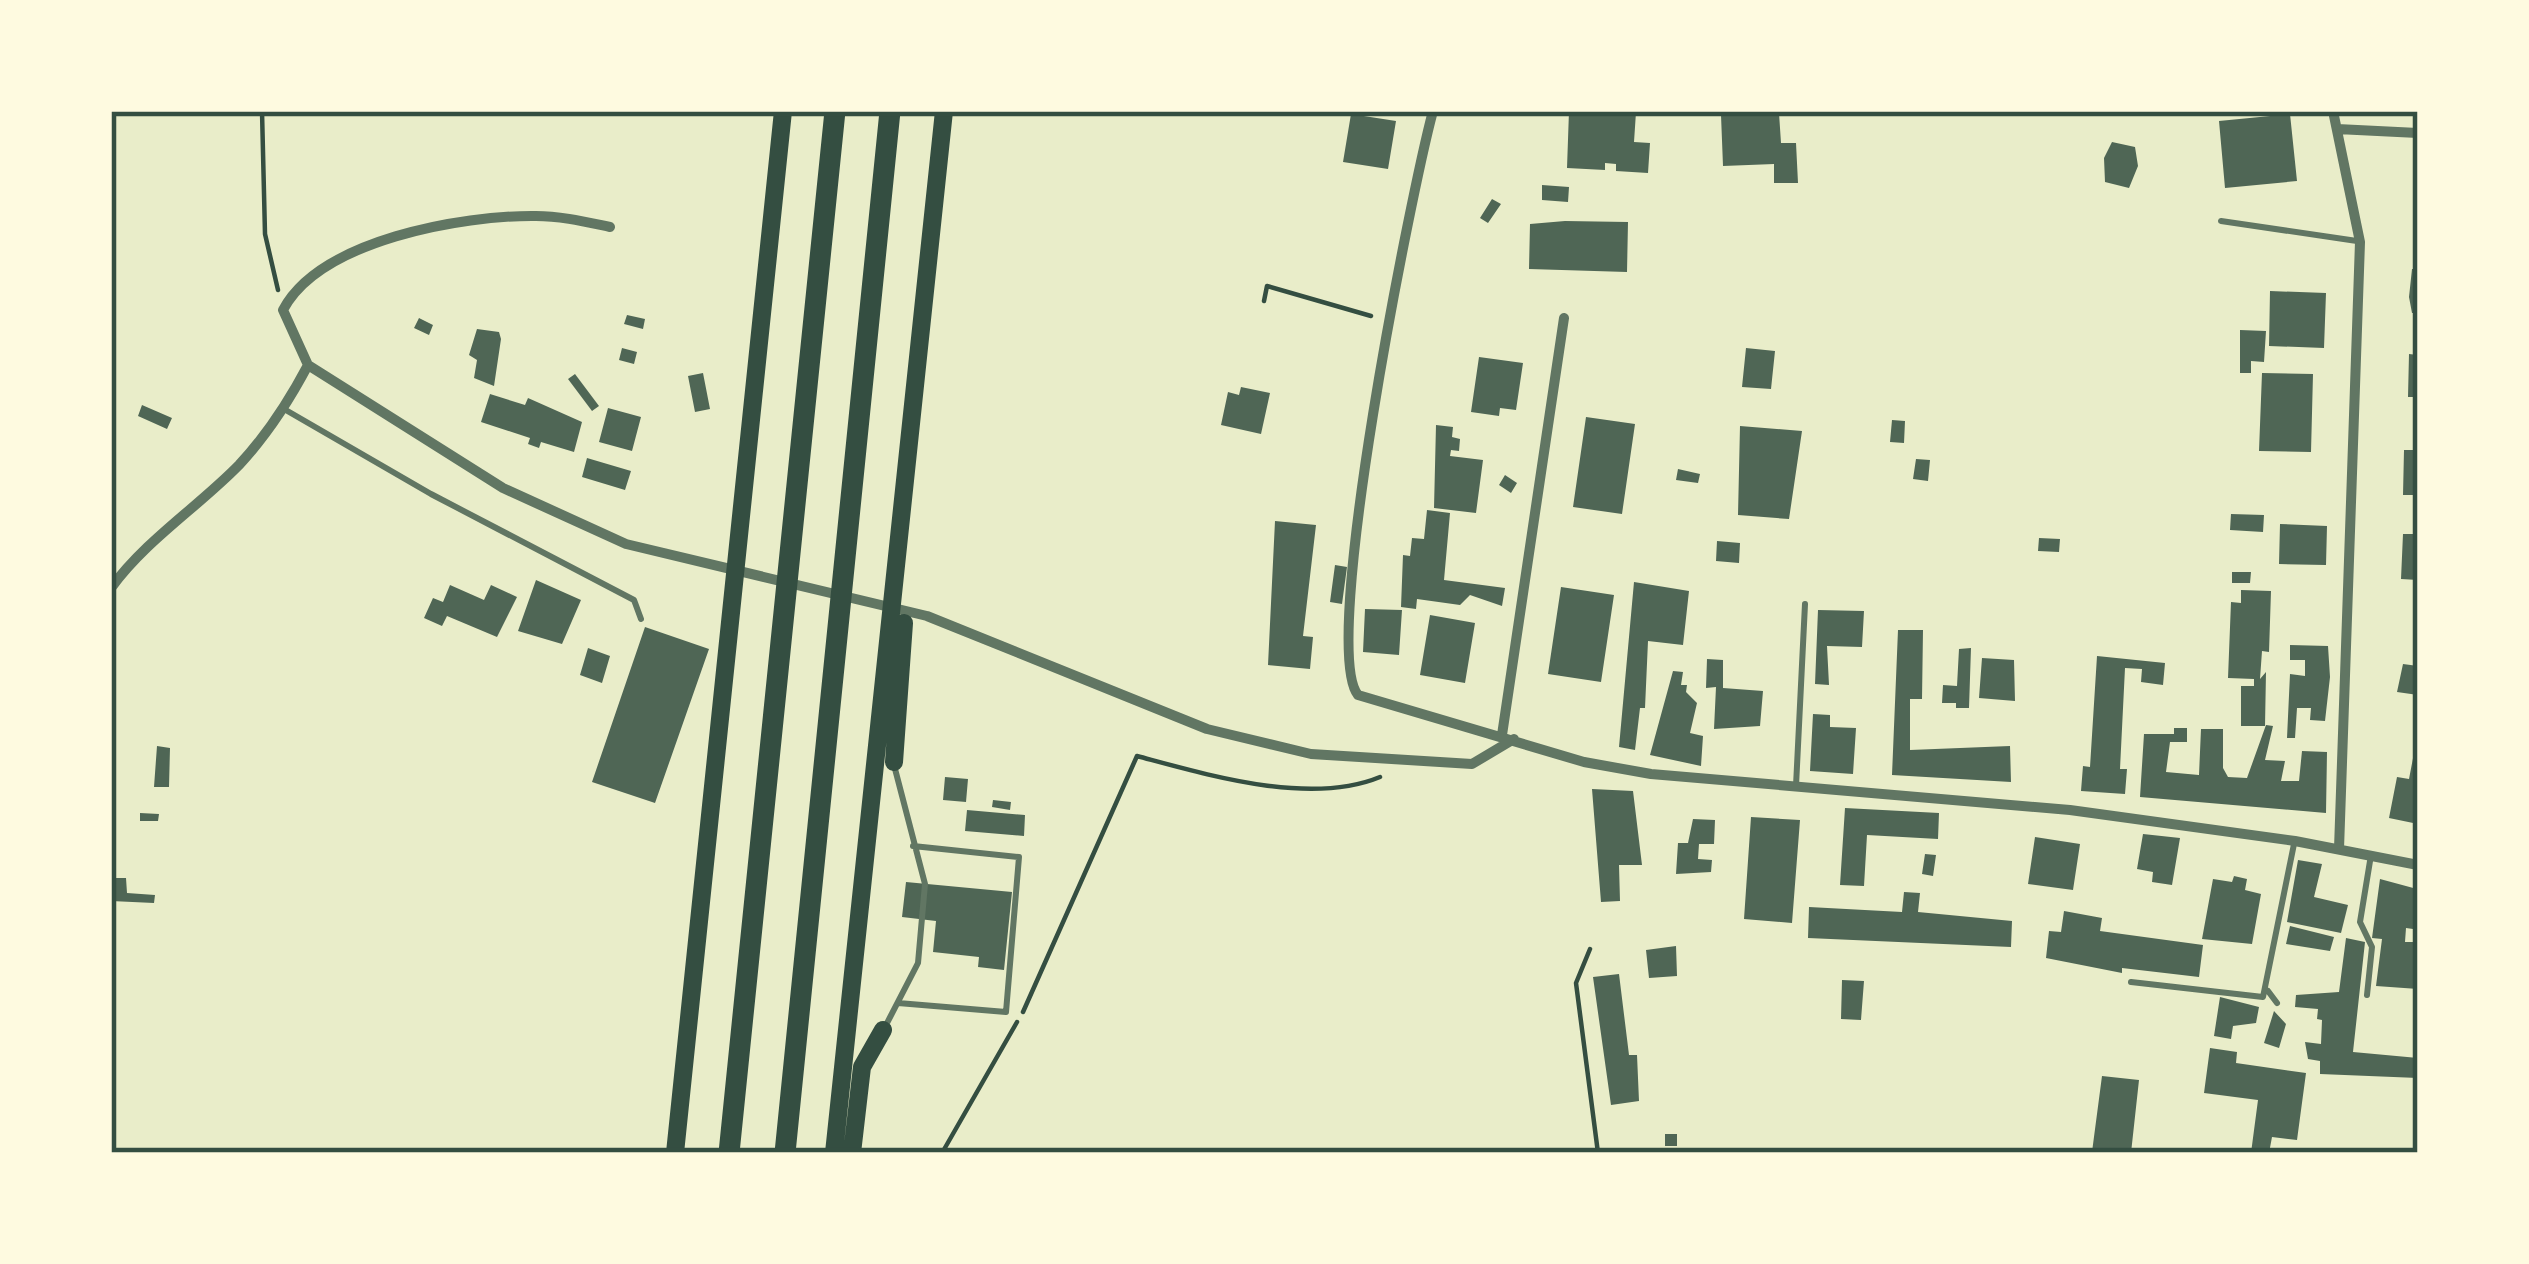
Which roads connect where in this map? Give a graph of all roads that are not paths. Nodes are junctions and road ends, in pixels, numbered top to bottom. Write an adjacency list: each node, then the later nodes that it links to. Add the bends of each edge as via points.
1 (782, 111): 33 (highway)
2 (835, 111): 34 (highway)
3 (890, 111): 35 (highway)
4 (944, 111): 18 (highway)
5 (1433, 111): 19 (street, via 1387,323 1347,676 1358,695 1393,710)
6 (2332, 111): 7 (street)
7 (2338, 129): 8 (street); 11 (street)
8 (2418, 133)
9 (2221, 221): 11 (lane)
10 (610, 227): 13 (street, via 512,216 390,240 320,267 284,310)
11 (2360, 242): 24 (street)
12 (1564, 318): 19 (street)
13 (308, 365): 14 (street); 19 (street, via 503,488 626,544 927,616 1208,729 1311,754 1472,764)
14 (284, 409): 15 (street); 17 (lane, via 634,600)
15 (111, 588)
16 (1805, 604): 21 (lane)
17 (641, 619)
18 (897, 637): 20 (highway); 36 (highway)
19 (1508, 737): 21 (street, via 1584,762)
20 (894, 762): 23 (lane)
21 (1796, 789): 22 (street, via 2070,810)
22 (2295, 841): 24 (street); 28 (lane)
23 (913, 846): 31 (lane, via 926,884 923,919 918,963); 31 (lane, via 1018,856 1006,1012)
24 (2338, 849): 25 (street)
25 (2372, 855): 26 (street); 29 (lane, via 2360,922 2372,947)
26 (2418, 865)
27 (2131, 982): 28 (lane, via 2263,997)
28 (2268, 991): 30 (lane)
29 (2367, 995)
30 (2277, 1003)
31 (898, 1004): 32 (lane)
32 (883, 1030): 37 (highway, via 862,1067)
33 (675, 1153)
34 (729, 1153)
35 (784, 1153)
36 (834, 1153)
37 (852, 1153)

